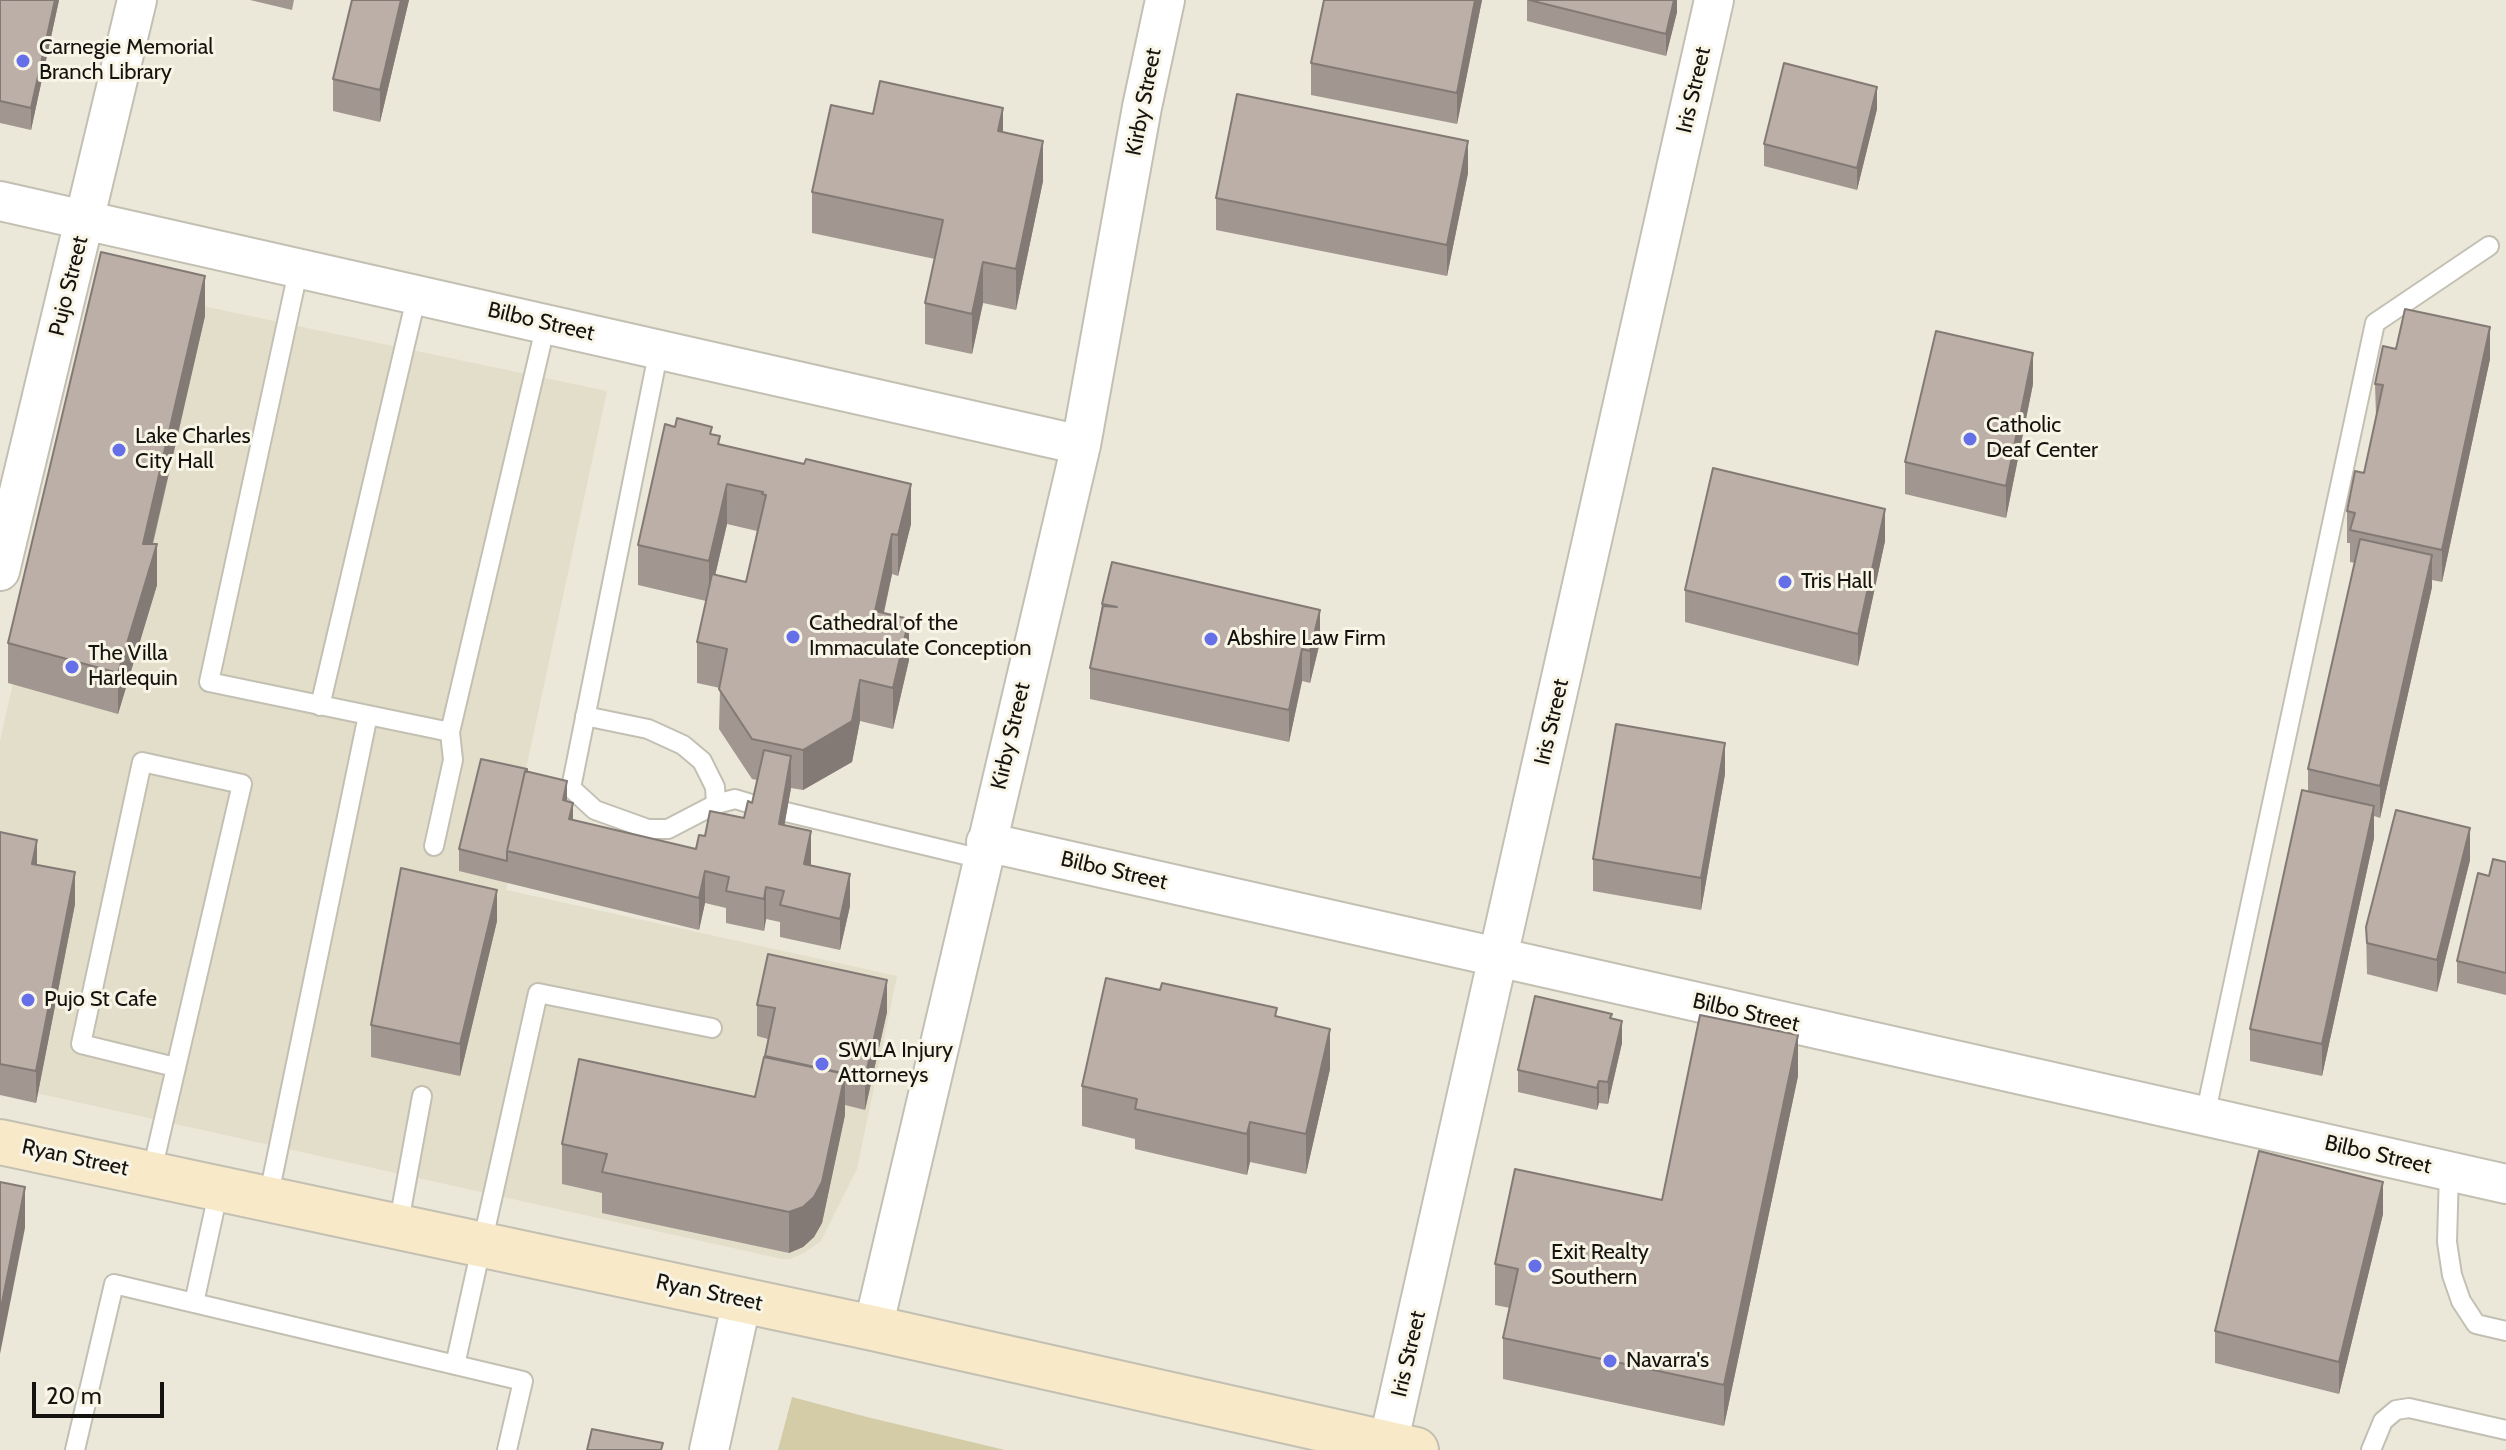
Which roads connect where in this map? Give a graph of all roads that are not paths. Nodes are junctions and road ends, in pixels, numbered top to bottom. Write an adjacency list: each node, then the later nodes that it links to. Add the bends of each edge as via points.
1 (137, 0): 5 (street, Pujo Street)
2 (1165, 0): 11 (street, Kirby Street)
3 (1714, 0): 22 (street, Iris Street)
4 (0, 201): 5 (street, Bilbo Street)
5 (85, 219): 7 (street, Bilbo Street); 12 (street, Pujo Street)
6 (2489, 246): 26 (lane, via 2375,323)
7 (299, 267): 8 (street, Bilbo Street); 13 (lane, via 209,682)
8 (417, 294): 9 (street, Bilbo Street); 13 (lane)
9 (546, 324): 10 (street, Bilbo Street); 16 (lane)
10 (659, 349): 11 (street, Bilbo Street); 15 (lane)
11 (1081, 445): 21 (street, Kirby Street)
12 (0, 571)
13 (320, 706): 14 (lane)
14 (368, 715): 16 (lane); 32 (lane)
15 (585, 716): 17 (lane, via 648,729 683,745 702,761 715,787); 17 (lane, via 571,788 595,810 648,829 668,829)
16 (450, 732): 20 (lane, via 453,760)
17 (716, 804): 18 (lane, via 735,799)
18 (758, 806)
19 (786, 812): 21 (lane)
20 (434, 846)
21 (984, 851): 22 (street, Bilbo Street); 37 (street, Kirby Street)
22 (1499, 957): 26 (street, Bilbo Street); 41 (street, Iris Street)
23 (712, 1028): 34 (lane, via 538,993)
24 (175, 1067): 24 (lane, via 242,784 142,762 81,1044); 29 (lane)
25 (422, 1096): 33 (lane)
26 (2205, 1116): 28 (street, Bilbo Street)
27 (0, 1142): 29 (main road, Ryan Street)
28 (2449, 1172): 30 (street, Bilbo Street); 38 (lane, via 2447,1242 2461,1301 2476,1324)
29 (151, 1175): 31 (main road, Ryan Street)
30 (2506, 1184)
31 (219, 1189): 32 (main road, Ryan Street); 36 (lane)
32 (268, 1200): 33 (main road, Ryan Street)
33 (398, 1227): 34 (main road, Ryan Street)
34 (483, 1245): 35 (main road, Ryan Street); 39 (lane)
35 (742, 1300): 37 (main road, Ryan Street); 44 (street)
36 (194, 1303): 39 (lane); 42 (lane, via 114,1284)
37 (873, 1328): 41 (main road, Ryan Street)
38 (2506, 1331)
39 (455, 1365): 43 (lane, via 523,1381)
40 (2506, 1430): 45 (lane, via 2409,1408 2396,1410 2383,1421)
41 (1402, 1447)
42 (75, 1450)
43 (507, 1450)
44 (709, 1450)
45 (2371, 1450)

